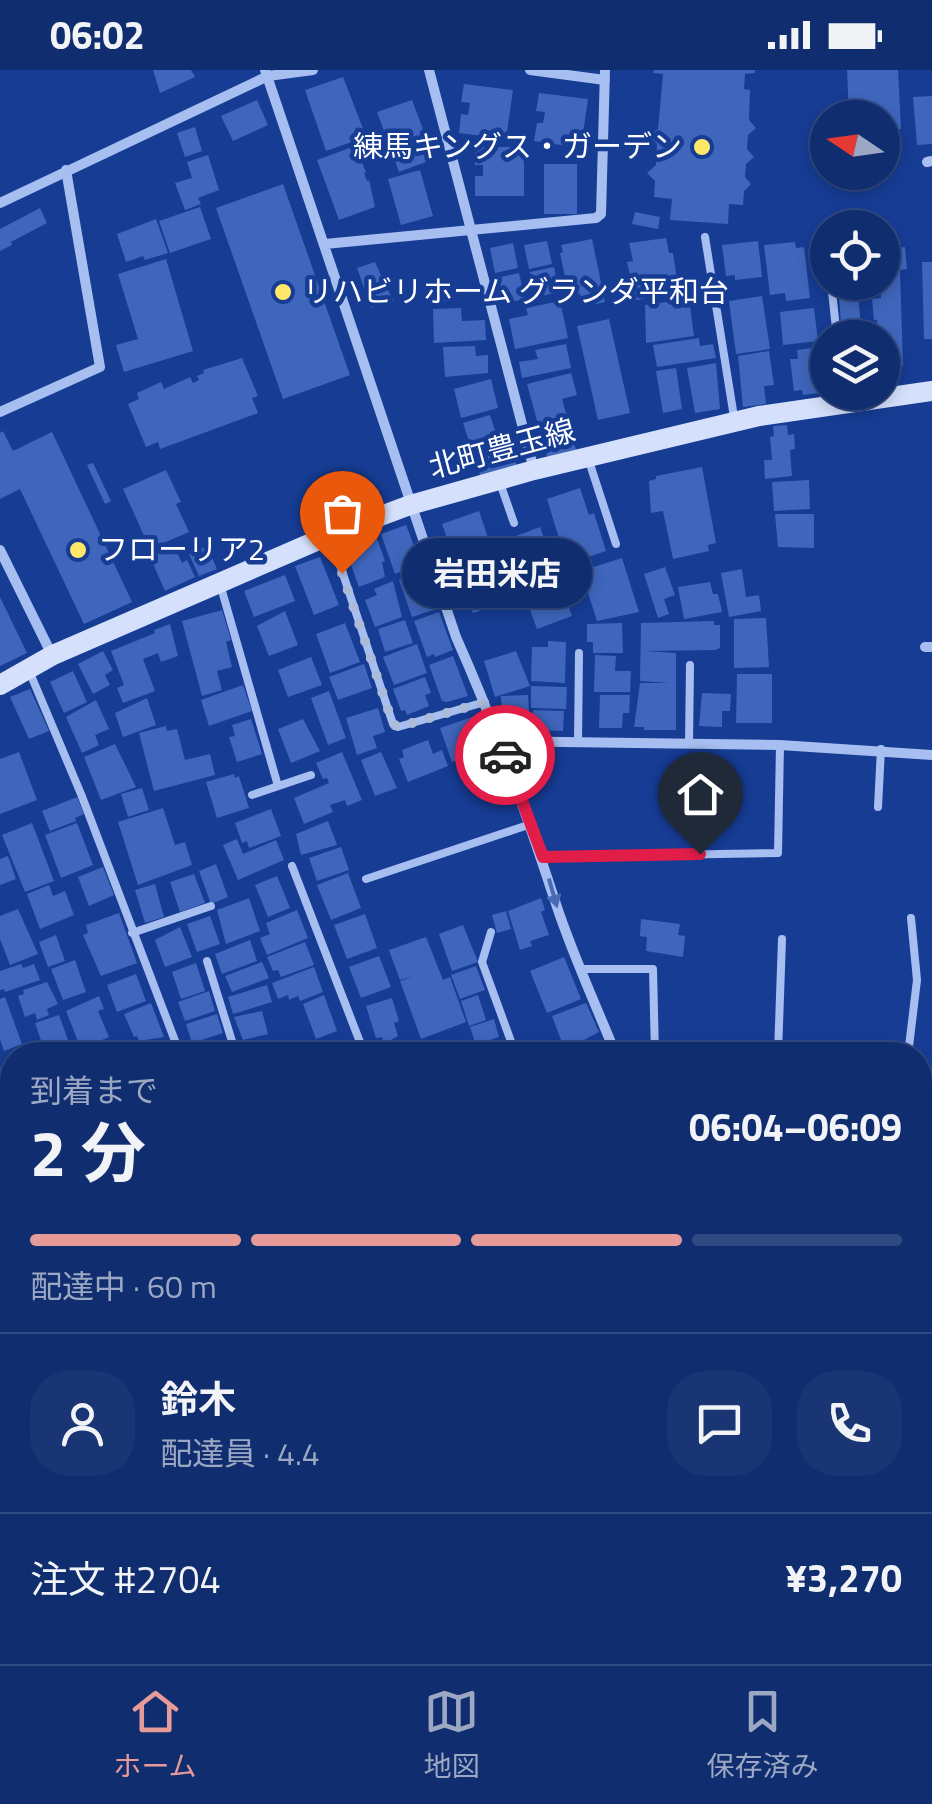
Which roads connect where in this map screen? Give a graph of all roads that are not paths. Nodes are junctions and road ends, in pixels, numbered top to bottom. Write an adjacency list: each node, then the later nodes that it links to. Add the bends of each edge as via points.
1 (314, 70): 4 (street)
2 (428, 70): 8 (street)
3 (530, 70): 5 (street)
4 (266, 73): 6 (street); 10 (street)
5 (605, 75): 8 (street, via 602,214)
6 (66, 170): 7 (street); 14 (street, via 100,368)
7 (0, 204)
8 (470, 230): 10 (street); 17 (street)
9 (705, 237): 15 (lane)
10 (324, 244): 19 (street)
11 (932, 392): 12 (main road, 北町豊玉線)
12 (900, 394)
13 (810, 405): 15 (main road, 北町豊玉線)
14 (0, 412)
15 (735, 422): 16 (main road, 北町豊玉線)
16 (588, 457): 17 (main road, 北町豊玉線); 22 (lane)
17 (534, 470): 18 (main road, 北町豊玉線)
18 (499, 480): 19 (main road, 北町豊玉線); 20 (lane)
19 (410, 506): 21 (main road, 北町豊玉線); 30 (street)
20 (514, 523)
21 (330, 535): 24 (main road, 北町豊玉線); 30 (lane, via 393,724)
22 (616, 544)
23 (0, 550): 26 (street)
24 (220, 583): 26 (main road, 北町豊玉線); 38 (lane)
25 (578, 653): 32 (lane)
26 (53, 656): 28 (main road, 北町豊玉線)
27 (690, 665): 33 (lane)
28 (29, 669): 29 (main road, 北町豊玉線); 48 (lane)
29 (0, 685)
30 (485, 702): 31 (street)
31 (499, 741): 32 (street); 41 (street)
32 (578, 742): 33 (street)
33 (688, 743): 34 (street)
34 (780, 745): 35 (street); 42 (lane, via 778,853)
35 (882, 750): 36 (street); 40 (lane)
36 (932, 755)
37 (311, 775): 38 (lane)
38 (278, 786): 39 (lane)
39 (252, 795)
40 (878, 807)
41 (530, 824): 42 (street); 44 (lane)
42 (543, 857): 51 (street, one-way to 51)
43 (292, 866): 54 (lane)
44 (366, 879)
45 (210, 906): 48 (lane)
46 (910, 918): 59 (lane, via 917,980)
47 (491, 932): 55 (lane, via 482,962)
48 (132, 933): 52 (lane)
49 (782, 939): 58 (lane)
50 (208, 961): 53 (lane)
51 (580, 969): 56 (street); 57 (lane, via 654,969)
52 (175, 1042)
53 (232, 1042)
54 (360, 1042)
55 (511, 1042)
56 (611, 1042)
57 (655, 1042)
58 (778, 1042)
59 (910, 1042)

